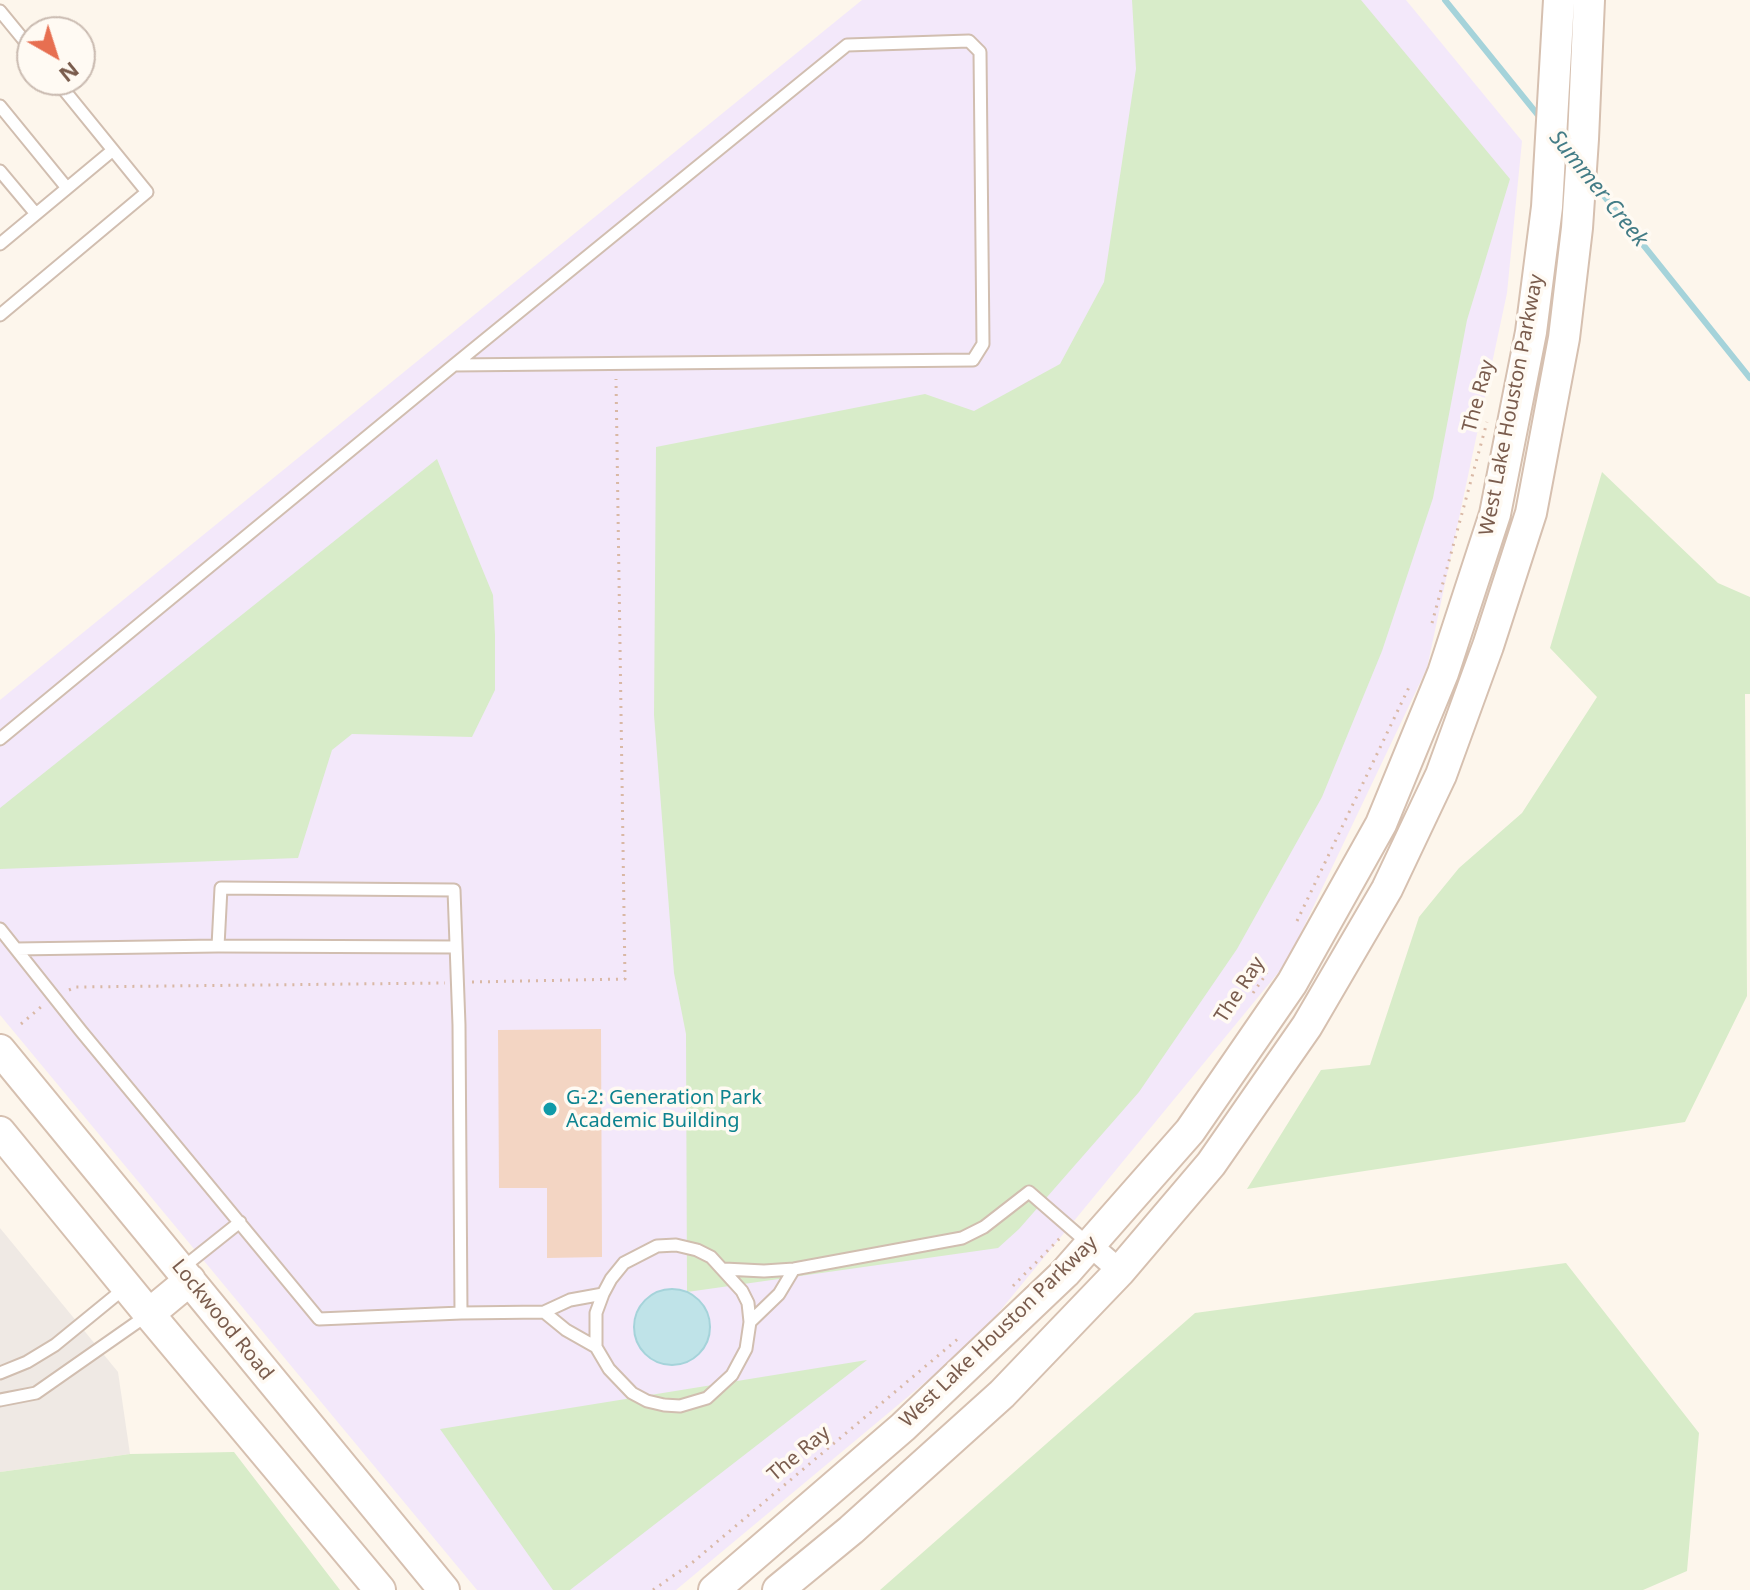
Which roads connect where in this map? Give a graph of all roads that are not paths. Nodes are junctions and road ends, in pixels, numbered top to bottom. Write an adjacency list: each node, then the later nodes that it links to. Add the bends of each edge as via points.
1 (1559, 0): 22 (main road, West Lake Houston Parkway, via 1547,207 1531,332 1495,514 1443,673 1381,824 1292,983 1190,1131)
2 (1589, 10): 26 (main road, West Lake Houston Parkway, via 1577,228 1564,338 1531,513 1435,789 1387,889 1307,1026 1211,1164)
3 (0, 11): 4 (lane)
4 (16, 30)
5 (69, 96): 7 (lane)
6 (0, 106): 9 (lane)
7 (113, 150): 9 (lane); 12 (lane, via 147,192)
8 (0, 171): 10 (lane)
9 (67, 188): 10 (lane)
10 (36, 214): 11 (lane)
11 (0, 244)
12 (0, 315)
13 (454, 365): 13 (lane, via 847,45 969,41 980,52 983,344 973,360); 14 (lane)
14 (0, 739)
15 (0, 929): 18 (lane)
16 (218, 946): 17 (lane); 17 (lane, via 221,888 252,888 454,890); 18 (lane)
17 (456, 947): 30 (lane)
18 (16, 949): 21 (lane)
19 (0, 1050): 23 (main road, Lockwood Road)
20 (0, 1132): 27 (main road)
21 (240, 1222): 23 (lane); 30 (lane, via 319,1319)
22 (1080, 1236): 25 (lane, via 1029,1192 962,1238); 26 (street); 38 (main road, West Lake Houston Parkway, via 1065,1273 903,1427)
23 (179, 1267): 27 (main road); 31 (main road); 37 (main road, Lockwood Road)
24 (724, 1269): 25 (lane); 28 (lane, via 697,1250 657,1246 624,1263); 32 (lane, via 748,1303)
25 (794, 1269): 32 (lane, via 779,1294)
26 (1120, 1271): 39 (main road, West Lake Houston Parkway, via 1002,1394)
27 (126, 1286): 31 (main road); 34 (lane, via 55,1345)
28 (603, 1294): 29 (lane); 33 (lane, via 596,1313)
29 (544, 1312): 30 (lane); 33 (lane)
30 (461, 1313)
31 (149, 1314): 35 (lane, via 36,1393); 36 (main road)
32 (750, 1322): 33 (lane, via 746,1349 732,1375 707,1398 680,1406 632,1393)
33 (596, 1347)
34 (0, 1373)
35 (0, 1400)
36 (380, 1590)
37 (444, 1590)
38 (714, 1590)
39 (778, 1590)

